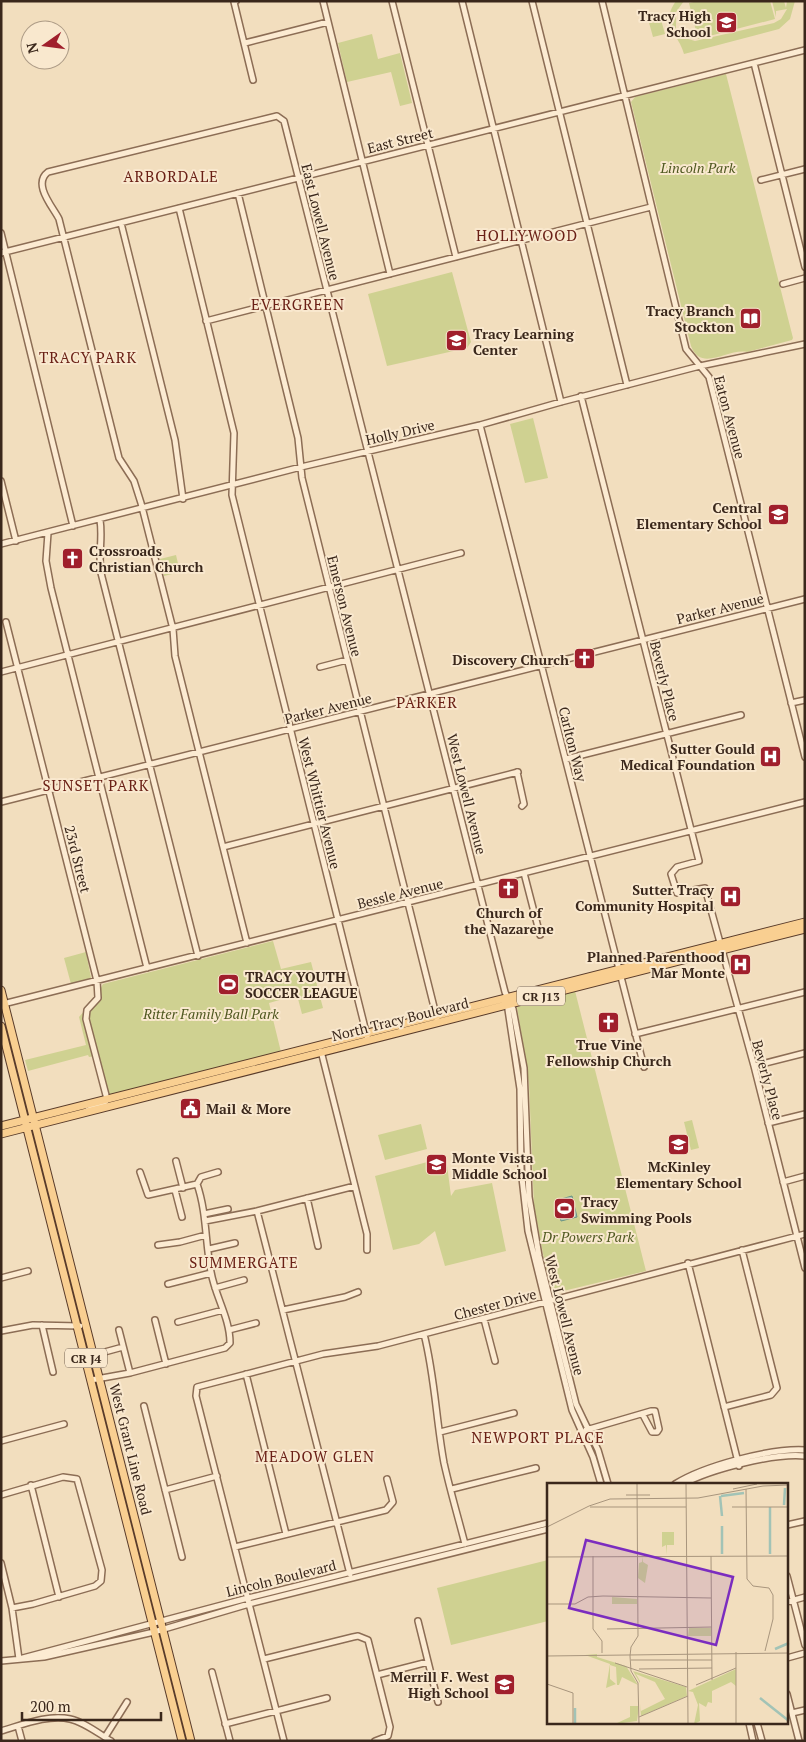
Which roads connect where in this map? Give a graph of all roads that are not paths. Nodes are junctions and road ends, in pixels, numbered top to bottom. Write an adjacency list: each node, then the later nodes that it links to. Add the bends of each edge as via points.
1 (236, 1): 8 (street)
2 (323, 1): 7 (street)
3 (392, 1): 15 (street)
4 (532, 1): 13 (street)
5 (602, 1): 12 (street, Eaton Avenue)
6 (464, 2): 14 (street)
7 (328, 22): 8 (street); 16 (street)
8 (245, 43): 11 (street)
9 (805, 50): 10 (street, East Street)
10 (754, 63): 12 (street, East Street); 18 (street)
11 (253, 80)
12 (624, 96): 13 (street, East Street); 22 (street, Eaton Avenue)
13 (560, 112): 14 (street, East Street); 25 (street)
14 (494, 129): 15 (street, East Street); 28 (street)
15 (428, 145): 16 (street, East Street); 30 (street)
16 (362, 162): 19 (street, East Street); 32 (street)
17 (805, 169): 18 (street)
18 (782, 174): 20 (street); 31 (street)
19 (299, 178): 21 (street, East Street); 27 (street, East Lowell Avenue, via 284,121 280,117 262,118 48,172 42,182 45,195 59,219); 35 (street, East Lowell Avenue)
20 (760, 180)
21 (238, 194): 23 (street, East Street); 36 (street, Emerson Avenue)
22 (651, 207): 25 (street); 39 (street, Eaton Avenue, via 686,349)
23 (179, 208): 24 (street, East Street); 37 (street, West Whittier Avenue)
24 (121, 223): 27 (street, East Street); 48 (street, via 175,440)
25 (588, 224): 28 (street); 40 (street)
26 (1, 232): 29 (street)
27 (63, 237): 29 (street, East Street); 49 (street, via 119,458 134,481)
28 (522, 241): 30 (street); 42 (street)
29 (4, 252): 51 (street)
30 (456, 257): 32 (street)
31 (805, 266)
32 (390, 274): 35 (street)
33 (805, 278): 34 (street)
34 (783, 284)
35 (327, 290): 36 (street); 44 (street, East Lowell Avenue)
36 (266, 306): 37 (street); 45 (street, Emerson Avenue)
37 (206, 321): 47 (street, West Whittier Avenue, via 234,433)
38 (805, 344): 39 (street, Holly Drive)
39 (700, 366): 40 (street, Holly Drive); 60 (street, Eaton Avenue, via 708,377)
40 (627, 385): 41 (street, Holly Drive)
41 (581, 396): 42 (street, Holly Drive); 63 (street, Beverly Place)
42 (561, 402): 43 (street, Holly Drive)
43 (480, 425): 44 (street, Holly Drive); 67 (street, Carlton Way)
44 (368, 450): 45 (street, Holly Drive); 56 (street, West Lowell Avenue)
45 (302, 467): 47 (street, Holly Drive); 57 (street, Emerson Avenue)
46 (1, 481): 53 (street)
47 (233, 484): 48 (street, Holly Drive); 59 (street, West Whittier Avenue, via 232,495)
48 (183, 499): 49 (street, Holly Drive)
49 (143, 509): 50 (street, Holly Drive); 62 (street)
50 (100, 520): 51 (street, Holly Drive); 64 (street, via 99,564)
51 (73, 526): 52 (street, Holly Drive)
52 (48, 533): 53 (street, Holly Drive); 65 (street, via 47,571)
53 (16, 541): 54 (street, Holly Drive)
54 (1, 544)
55 (461, 553): 56 (street)
56 (399, 569): 57 (street); 71 (street, West Lowell Avenue)
57 (329, 588): 59 (street); 66 (street, Emerson Avenue)
58 (805, 599): 60 (street, Parker Avenue)
59 (259, 607): 62 (street); 76 (street, West Whittier Avenue)
60 (767, 608): 63 (street, Parker Avenue); 73 (street, Eaton Avenue)
61 (6, 622): 69 (street, 23rd Street)
62 (172, 629): 64 (street); 78 (street, via 175,656)
63 (642, 640): 67 (street, Parker Avenue); 77 (street, Beverly Place)
64 (118, 642): 65 (street); 81 (street)
65 (68, 655): 69 (street); 82 (street)
66 (347, 660): 68 (street); 74 (street, Emerson Avenue)
67 (542, 666): 71 (street, Parker Avenue); 80 (street, Carlton Way)
68 (320, 667)
69 (18, 668): 70 (street); 84 (street, 23rd Street)
70 (1, 672)
71 (430, 694): 74 (street, Parker Avenue); 83 (street, West Lowell Avenue)
72 (805, 700): 73 (street)
73 (791, 704): 79 (street, Eaton Avenue)
74 (360, 711): 76 (street, Parker Avenue); 87 (street, Emerson Avenue)
75 (740, 715): 77 (street)
76 (290, 730): 78 (street, Parker Avenue); 89 (street, West Whittier Avenue)
77 (666, 733): 80 (street); 90 (street, Beverly Place)
78 (200, 752): 81 (street, Parker Avenue); 91 (street)
79 (805, 757)
80 (566, 759): 92 (street, Carlton Way)
81 (149, 764): 82 (street, Parker Avenue); 102 (street)
82 (99, 778): 84 (street, Parker Avenue); 103 (street)
83 (454, 788): 87 (street); 88 (street, via 517,772 523,795); 94 (street, West Lowell Avenue)
84 (49, 790): 85 (street, Parker Avenue); 105 (street, 23rd Street)
85 (1, 802)
86 (805, 802): 90 (street, Bessle Avenue)
87 (384, 806): 89 (street); 95 (street, Emerson Avenue)
88 (522, 806)
89 (313, 824): 91 (street); 96 (street, West Whittier Avenue)
90 (691, 831): 92 (street, Bessle Avenue); 101 (street, Beverly Place, via 699,861 677,867 671,874 677,893 705,888)
91 (223, 847): 100 (street)
92 (590, 856): 93 (street, Bessle Avenue); 104 (street, Carlton Way)
93 (524, 873): 94 (street, Bessle Avenue); 99 (street)
94 (478, 884): 95 (street, Bessle Avenue); 108 (street, West Lowell Avenue)
95 (408, 902): 96 (street, Bessle Avenue); 111 (street, Emerson Avenue)
96 (338, 920): 100 (street, Bessle Avenue); 114 (street, West Whittier Avenue)
97 (805, 922): 101 (main road, North Tracy Boulevard / CR J13)
98 (805, 929): 101 (main road, North Tracy Boulevard / CR J13)
99 (540, 935)
100 (248, 943): 102 (street, Bessle Avenue)
101 (720, 947): 104 (main road, North Tracy Boulevard / CR J13); 110 (street, Beverly Place)
102 (198, 956): 103 (street, Bessle Avenue)
103 (147, 968): 105 (street, Bessle Avenue)
104 (619, 973): 108 (main road, North Tracy Boulevard / CR J13); 113 (street, Carlton Way)
105 (97, 981): 109 (street, Bessle Avenue); 119 (street, 23rd Street, via 98,998 88,1010 86,1019)
106 (1, 990): 109 (main road, West Grant Line Road / CR J4)
107 (805, 992): 110 (street)
108 (508, 1002): 111 (main road, North Tracy Boulevard / CR J13); 162 (street, West Lowell Avenue, via 520,1088 523,1198 528,1232)
109 (3, 1004): 122 (main road, West Grant Line Road / CR J4)
110 (738, 1008): 113 (street); 117 (street, Beverly Place)
111 (437, 1019): 114 (main road, North Tracy Boulevard / CR J13)
112 (1, 1026): 124 (main road, West Grant Line Road / CR J4)
113 (635, 1034): 118 (street, Carlton Way)
114 (367, 1037): 115 (main road, North Tracy Boulevard / CR J13)
115 (320, 1049): 119 (main road, North Tracy Boulevard / CR J13); 120 (main road, North Tracy Boulevard / CR J13); 133 (street)
116 (805, 1054): 117 (street)
117 (754, 1066): 123 (street, Beverly Place)
118 (644, 1068)
119 (108, 1099): 120 (street); 122 (main road, North Tracy Boulevard / CR J13)
120 (85, 1113): 122 (main road, North Tracy Boulevard / CR J13)
121 (805, 1114): 123 (street)
122 (34, 1122): 124 (main road, North Tracy Boulevard / CR J13); 153 (main road, West Grant Line Road / CR J4)
123 (768, 1123): 131 (street, Beverly Place)
124 (26, 1124): 125 (main road, North Tracy Boulevard / CR J13); 126 (main road, North Tracy Boulevard / CR J13); 151 (main road, West Grant Line Road / CR J4)
125 (1, 1126)
126 (1, 1134)
127 (176, 1161): 134 (street)
128 (140, 1172): 135 (street, via 148,1195)
129 (218, 1172): 132 (street, via 201,1177)
130 (805, 1176): 131 (street)
131 (783, 1182): 144 (street, Beverly Place)
132 (197, 1184): 134 (street); 139 (street)
133 (355, 1186): 136 (street); 149 (street, via 367,1234)
134 (183, 1188): 135 (street)
135 (175, 1190): 140 (street)
136 (307, 1198): 138 (street); 147 (street)
137 (228, 1209): 139 (street)
138 (257, 1211): 141 (street); 164 (street)
139 (204, 1214): 141 (street)
140 (182, 1217)
141 (205, 1221): 142 (street)
142 (206, 1234): 146 (street); 148 (street)
143 (805, 1234): 144 (street, Chester Drive)
144 (797, 1236): 150 (street, Chester Drive); 154 (street, Beverly Place)
145 (235, 1243): 148 (street)
146 (158, 1245)
147 (318, 1246)
148 (209, 1249): 156 (street)
149 (367, 1250)
150 (742, 1250): 152 (street, Chester Drive); 187 (street, via 777,1388 771,1395)
151 (59, 1254): 153 (main road); 170 (main road, West Grant Line Road / CR J4)
152 (688, 1264): 162 (street, Chester Drive); 187 (street)
153 (71, 1268): 171 (main road, West Grant Line Road / CR J4)
154 (805, 1268)
155 (28, 1271): 157 (street)
156 (211, 1272): 159 (street); 160 (street)
157 (1, 1278)
158 (244, 1280): 160 (street)
159 (168, 1284)
160 (215, 1288): 163 (street)
161 (358, 1292): 164 (street)
162 (547, 1302): 165 (street, Chester Drive); 191 (street, West Lowell Avenue, via 576,1404); 193 (street, West Lowell Avenue, via 572,1410)
163 (223, 1310): 167 (street); 173 (street)
164 (283, 1310): 178 (street)
165 (484, 1319): 175 (street, Chester Drive); 179 (street)
166 (155, 1320): 180 (street)
167 (178, 1322)
168 (256, 1323): 173 (street)
169 (42, 1325): 170 (street); 174 (street); 181 (street)
170 (77, 1326): 171 (street); 185 (main road, West Grant Line Road / CR J4)
171 (87, 1328): 184 (main road, West Grant Line Road / CR J4)
172 (119, 1330): 176 (street)
173 (229, 1330): 180 (street, via 230,1342 225,1348)
174 (1, 1332)
175 (424, 1334): 178 (street, Chester Drive, via 378,1346); 192 (street, via 433,1373)
176 (123, 1347): 177 (street); 182 (street)
177 (101, 1352)
178 (297, 1360): 183 (street, Chester Drive); 211 (street)
179 (495, 1361)
180 (166, 1364): 182 (street)
181 (53, 1372)
182 (130, 1373): 184 (street)
183 (246, 1374): 199 (street, Chester Drive, via 197,1387); 214 (street)
184 (100, 1378): 185 (street); 230 (main road, West Grant Line Road / CR J4)
185 (91, 1380): 232 (main road, West Grant Line Road / CR J4)
186 (144, 1406): 207 (street)
187 (724, 1408): 197 (street)
188 (514, 1413): 192 (street)
189 (643, 1415): 189 (street, via 652,1432 657,1432 655,1411); 191 (street)
190 (64, 1424): 194 (street)
191 (587, 1429): 193 (street); 202 (street, West Lowell Avenue, via 598,1450)
192 (440, 1432): 206 (street)
193 (581, 1432): 201 (street, West Lowell Avenue)
194 (1, 1442)
195 (805, 1450): 197 (street, via 769,1453)
196 (805, 1456): 197 (street, via 776,1456)
197 (739, 1463): 203 (street, via 696,1473); 204 (street)
198 (536, 1468): 206 (street)
199 (217, 1476): 207 (street); 216 (street)
200 (387, 1479): 211 (street, via 393,1502 386,1510)
201 (601, 1483)
202 (608, 1483)
203 (676, 1483)
204 (685, 1483)
205 (31, 1485): 208 (street); 223 (street); 223 (street, via 72,1477 77,1479 102,1570 100,1581)
206 (452, 1489): 215 (street)
207 (165, 1490): 218 (street)
208 (1, 1495)
209 (805, 1521): 212 (street)
210 (547, 1522): 215 (street, Lincoln Boulevard)
211 (337, 1523): 214 (street); 220 (street)
212 (789, 1524)
213 (547, 1529): 217 (street, Lincoln Boulevard)
214 (286, 1534): 216 (street)
215 (465, 1543): 217 (street); 220 (street, Lincoln Boulevard)
216 (235, 1547): 225 (street)
217 (467, 1549): 221 (street, Lincoln Boulevard)
218 (182, 1557)
219 (1, 1562): 229 (street)
220 (350, 1572): 221 (street); 225 (street, Lincoln Boulevard)
221 (351, 1579): 228 (street, Lincoln Boulevard)
222 (788, 1579): 226 (street)
223 (59, 1597): 229 (street)
224 (805, 1597): 226 (street)
225 (248, 1598): 228 (street); 230 (street, Lincoln Boulevard)
226 (794, 1600): 227 (street); 235 (street)
227 (788, 1602)
228 (250, 1604): 233 (street, Lincoln Boulevard); 239 (street)
229 (12, 1608): 238 (street)
230 (161, 1621): 232 (street, Lincoln Boulevard); 233 (main road, West Grant Line Road / CR J4)
231 (418, 1621): 241 (street)
232 (152, 1623): 234 (main road, West Grant Line Road / CR J4); 238 (street, Lincoln Boulevard)
233 (163, 1629): 234 (street, Lincoln Boulevard); 260 (main road, West Grant Line Road / CR J4)
234 (154, 1632): 238 (street, Lincoln Boulevard, via 44,1657); 259 (main road, West Grant Line Road / CR J4)
235 (805, 1645)
236 (805, 1653): 237 (street)
237 (788, 1658)
238 (19, 1659): 240 (street, Lincoln Boulevard)
239 (264, 1659): 243 (street, via 358,1636 368,1640); 249 (street)
240 (1, 1661)
241 (428, 1662): 243 (street); 247 (street)
242 (212, 1672): 251 (street)
243 (377, 1675): 263 (street, via 390,1727 388,1736)
244 (326, 1698): 249 (street)
245 (788, 1698): 250 (street)
246 (127, 1702): 256 (street)
247 (438, 1702)
248 (805, 1710): 250 (street)
249 (277, 1711): 251 (street); 262 (street)
250 (792, 1713): 266 (street)
251 (225, 1724): 261 (street)
252 (749, 1724): 264 (street)
253 (757, 1724): 265 (street)
254 (18, 1726): 255 (street); 256 (street, via 67,1718); 257 (street)
255 (1, 1731)
256 (105, 1737): 258 (street)
257 (22, 1741)
258 (111, 1741)
259 (182, 1741)
260 (191, 1741)
261 (230, 1741)
262 (284, 1741)
263 (375, 1741)
264 (753, 1741)
265 (762, 1741)
266 (800, 1741)

